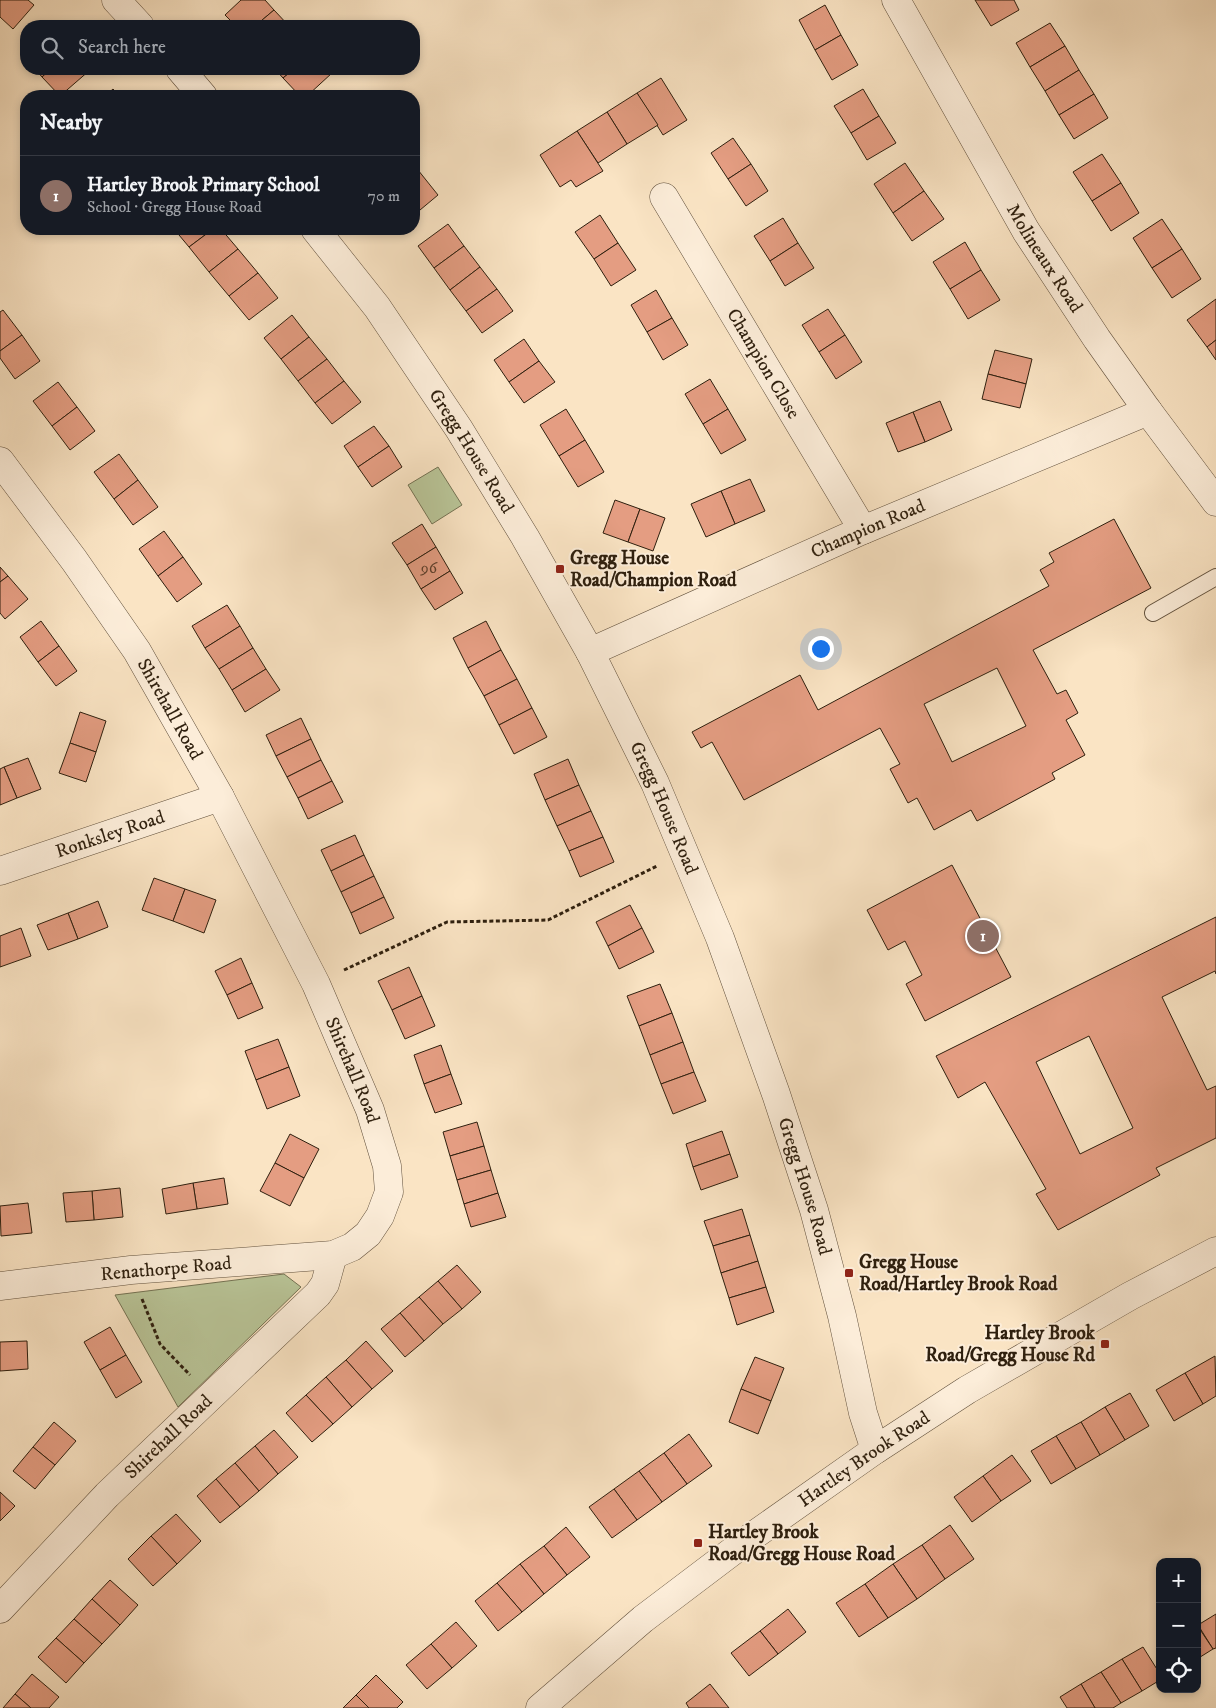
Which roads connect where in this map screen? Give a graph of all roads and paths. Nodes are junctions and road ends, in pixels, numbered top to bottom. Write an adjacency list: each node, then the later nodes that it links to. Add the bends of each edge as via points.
1 (116, 0): 3 (street)
2 (896, 0): 8 (street, Molineaux Road, via 1026,231)
3 (134, 20)
4 (185, 75): 5 (street)
5 (198, 90)
6 (664, 197): 11 (street, Champion Close)
7 (320, 235): 14 (street, Gregg House Road, via 377,307 459,429)
8 (1148, 412): 10 (street, Molineaux Road); 11 (street, Champion Road)
9 (0, 461): 15 (street, Shirehall Road, via 137,651)
10 (1216, 502)
11 (863, 530): 14 (street, Champion Road)
12 (1216, 576): 13 (lane)
13 (1153, 613)
14 (590, 652): 16 (street, Gregg House Road, via 655,783)
15 (220, 797): 17 (street, Ronksley Road); 18 (street, Shirehall Road)
16 (684, 852): 18 (path, via 548,920 447,922); 24 (street, Gregg House Road, via 720,938 814,1210 863,1413)
17 (0, 871)
18 (316, 984): 20 (street, Shirehall Road, via 370,1110 387,1166 389,1192 380,1216 368,1234 352,1247)
19 (1216, 1250): 24 (street, Hartley Brook Road, via 968,1390)
20 (333, 1255): 21 (street, Renathorpe Road); 23 (street, Shirehall Road, via 326,1284 318,1294)
21 (131, 1270): 22 (street, Renathorpe Road); 23 (path, via 160,1344)
22 (0, 1286)
23 (211, 1396): 25 (street, Shirehall Road, via 107,1495)
24 (875, 1450): 26 (street, Hartley Brook Road, via 643,1619)
25 (0, 1609)
26 (540, 1708)

